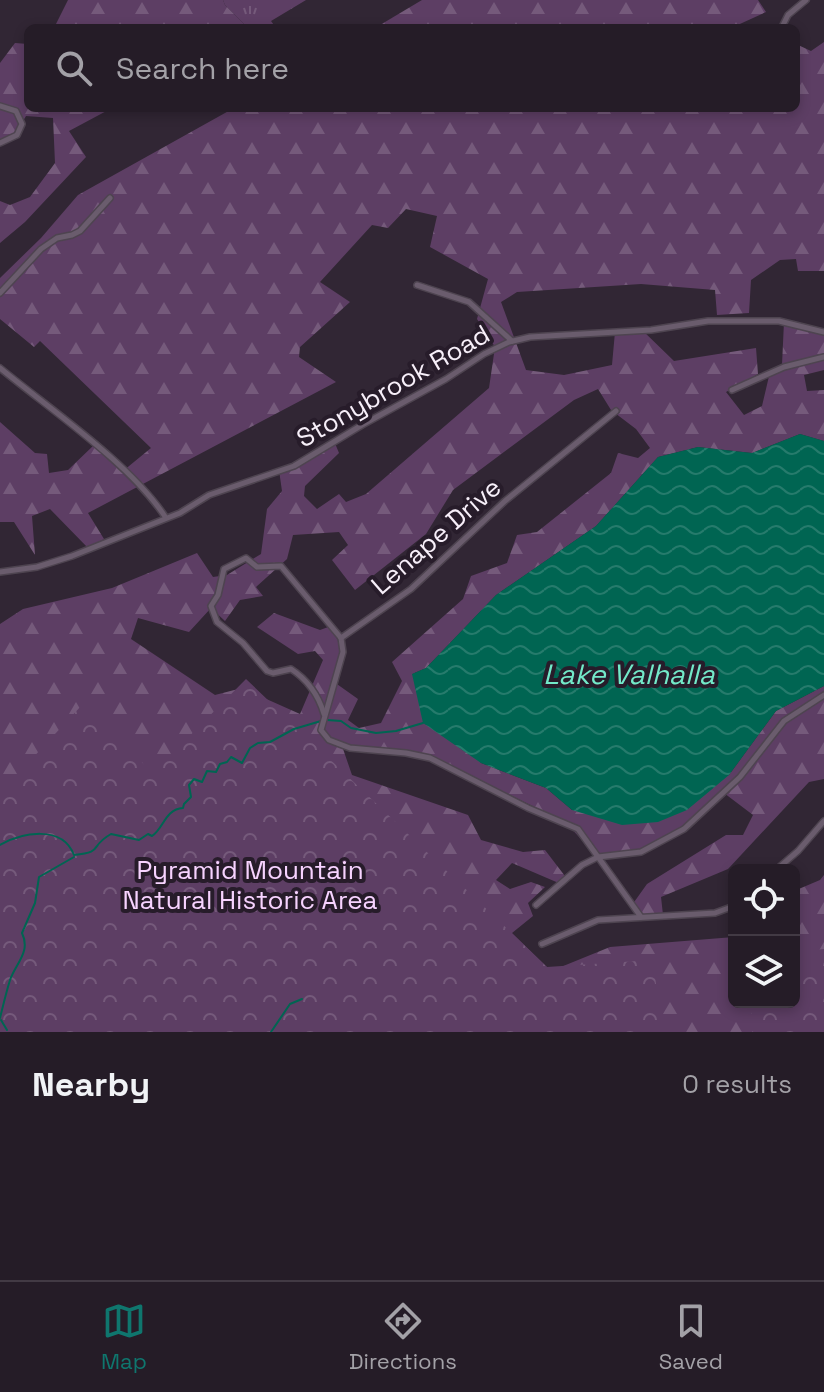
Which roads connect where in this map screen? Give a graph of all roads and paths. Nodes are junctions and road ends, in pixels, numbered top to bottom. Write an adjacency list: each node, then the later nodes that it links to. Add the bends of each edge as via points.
1 (806, 0): 2 (street)
2 (784, 24)
3 (0, 106): 4 (street, via 16,111 22,124 17,135)
4 (0, 143)
5 (110, 198): 7 (street, via 80,231 41,249)
6 (417, 285): 9 (street, via 469,302)
7 (0, 293)
8 (824, 332): 9 (street, Stonybrook Road, via 779,321 721,320)
9 (512, 341): 14 (street, Stonybrook Road, via 294,466 209,495)
10 (824, 357): 12 (street, via 784,367)
11 (0, 368): 14 (street, via 104,452)
12 (732, 390)
13 (616, 411): 16 (street, Lenape Drive, via 505,501 411,589)
14 (166, 518): 15 (street, Stonybrook Road, via 72,556)
15 (0, 572)
16 (341, 638): 18 (street, via 343,652); 18 (street, via 281,566 257,567 246,558 224,569 211,606 217,622 267,671 291,669 300,674)
17 (824, 695): 20 (street, via 784,721 740,777 684,829 641,852)
18 (324, 715): 20 (street, via 321,730 329,740 439,762 578,829)
19 (824, 821): 21 (street)
20 (598, 857): 22 (street); 24 (street)
21 (783, 864)
22 (536, 905)
23 (728, 908): 24 (street)
24 (641, 917): 25 (street, via 598,920)
25 (542, 944)

